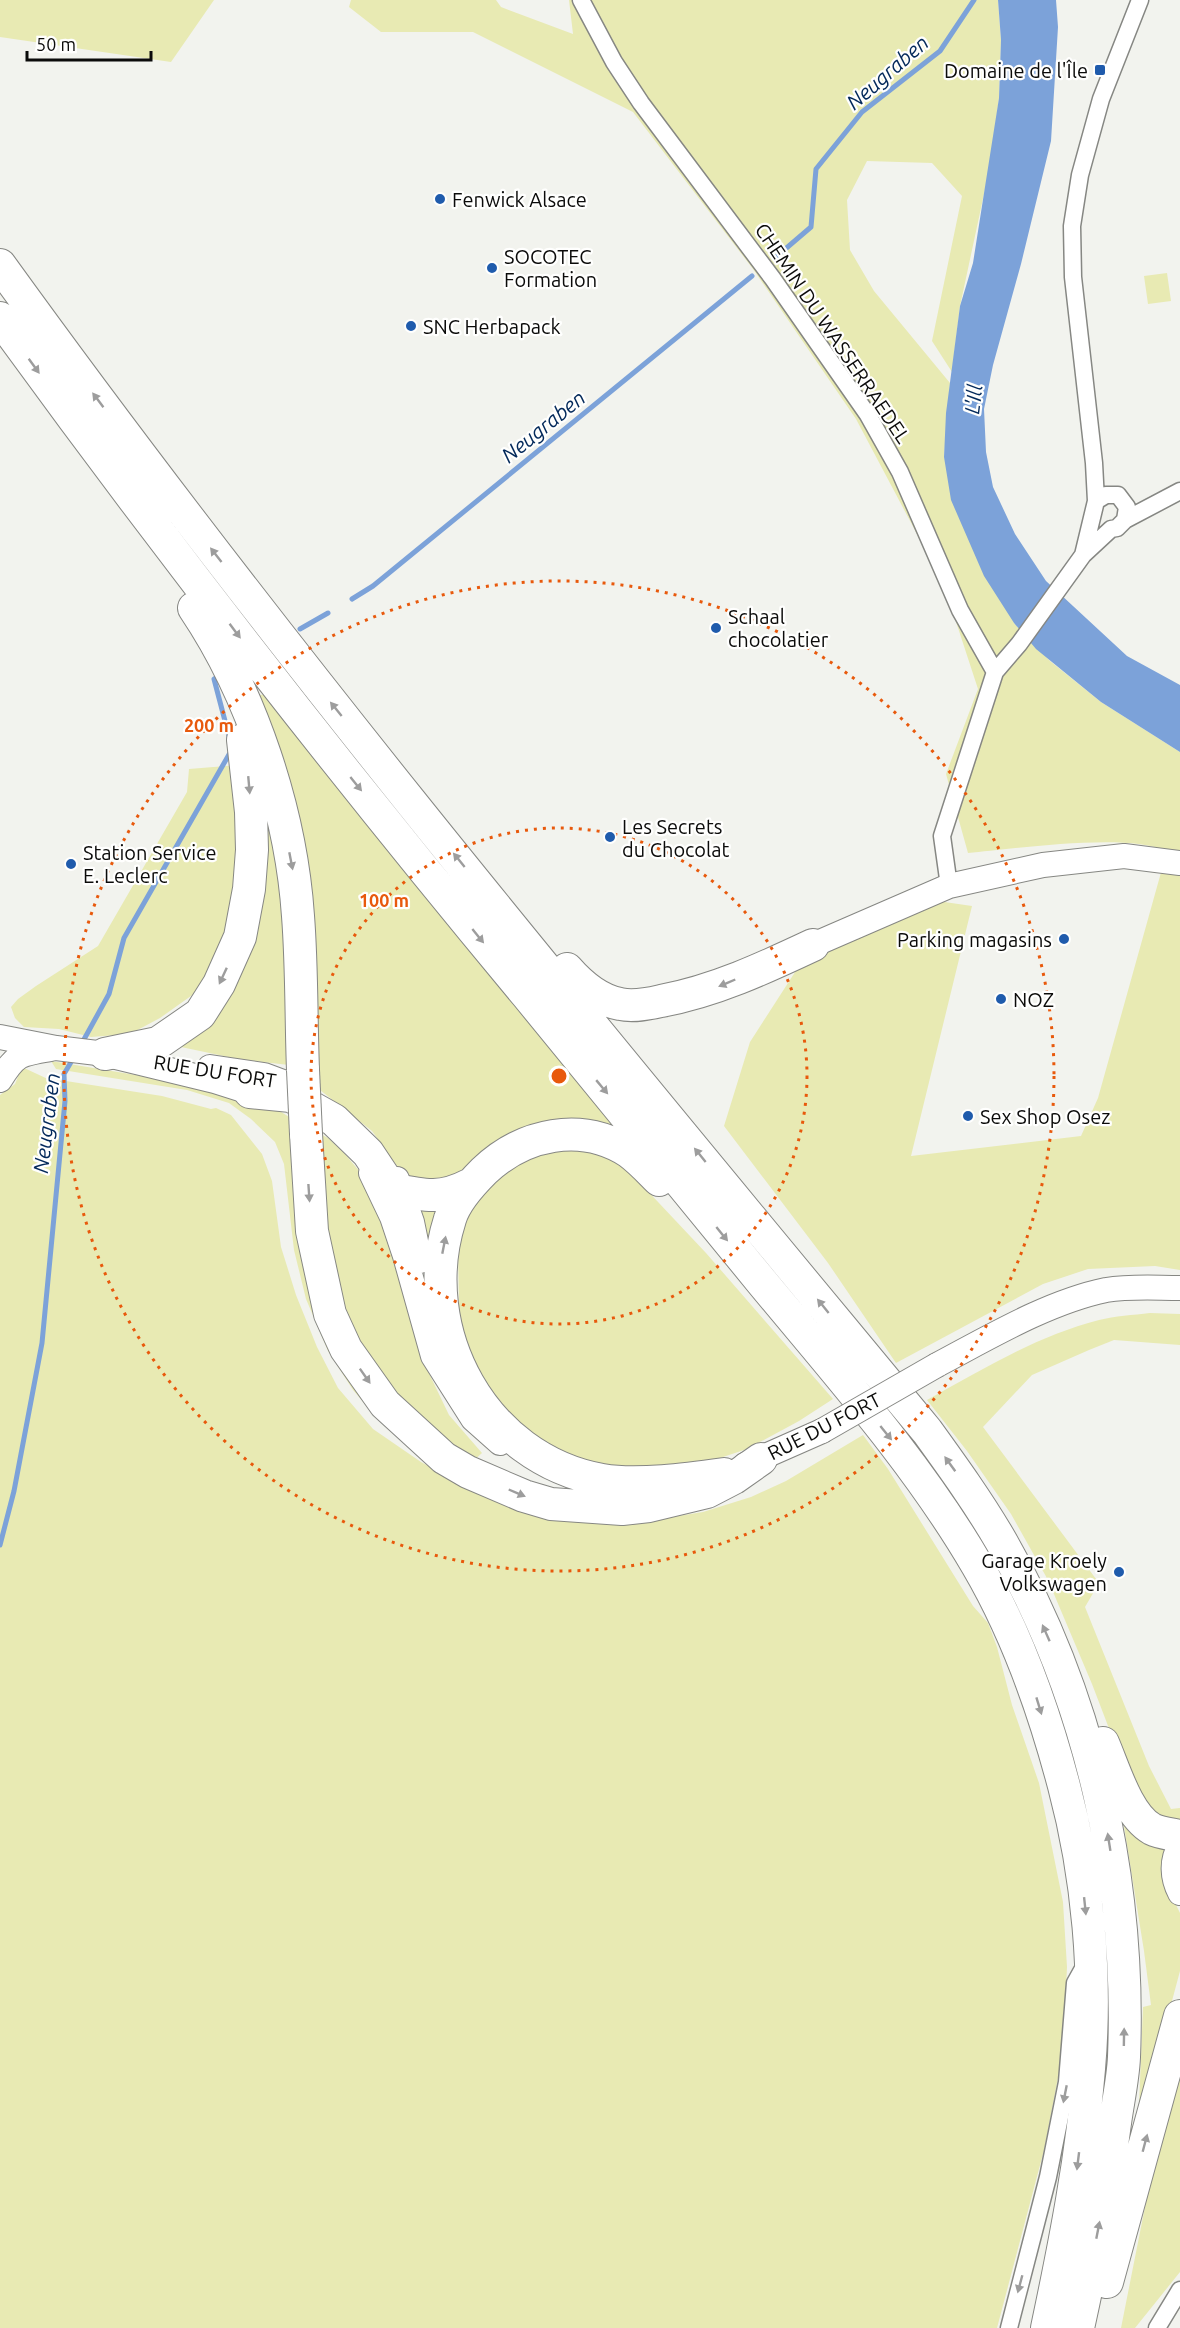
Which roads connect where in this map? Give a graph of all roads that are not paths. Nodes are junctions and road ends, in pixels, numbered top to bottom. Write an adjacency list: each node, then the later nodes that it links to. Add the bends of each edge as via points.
1 (581, 0): 15 (street, CHEMIN DU WASSERRAEDEL, via 641,103 773,279 868,415 900,472 960,610)
2 (1140, 0): 6 (street, via 1101,99 1080,175 1072,226 1073,277)
3 (0, 265): 18 (highway, one-way to 3, via 302,667)
4 (0, 318): 5 (highway, one-way to 5)
5 (72, 418): 14 (highway, via 83,456 182,591); 26 (highway, one-way to 26, via 275,684)
6 (1094, 463): 8 (street, via 1101,479); 10 (street)
7 (1180, 491): 9 (street)
8 (1118, 497): 9 (street); 10 (street, via 1100,497); 11 (street, via 1128,513)
9 (1161, 501): 11 (street)
10 (1095, 509): 12 (street, via 1103,527); 13 (street)
11 (1125, 520): 12 (street)
12 (1111, 529): 13 (street)
13 (1083, 555): 15 (street)
14 (228, 666): 22 (highway, one-way to 22, via 228,688 245,745 251,812 249,889 240,937 219,984 200,1014 158,1043); 30 (highway, one-way to 30, bridge, via 271,777 293,870 312,1231 330,1314 346,1349 386,1404 444,1458 468,1472 542,1501 622,1509 649,1506 707,1492)
15 (995, 672): 17 (street, via 942,836)
16 (1180, 863): 17 (main road, via 1124,856 1042,865)
17 (949, 886): 19 (main road)
18 (522, 938): 19 (highway, one-way to 18, via 684,998 620,1004 594,995 554,954); 32 (highway, one-way to 18, via 1031,1598 1001,1542 927,1431)
19 (813, 945)
20 (0, 1037): 21 (main road, RUE DU FORT); 23 (main road, RUE DU FORT, via 8,1057)
21 (56, 1048): 22 (main road, RUE DU FORT); 23 (main road, RUE DU FORT, via 23,1056 11,1062)
22 (97, 1053): 24 (main road, RUE DU FORT); 27 (main road, RUE DU FORT, via 264,1075 298,1086 334,1108 369,1138 396,1176)
23 (3, 1074)
24 (250, 1092): 27 (highway, via 291,1096 334,1120 368,1153 392,1190); 29 (main road, RUE DU FORT, via 311,1116 349,1144 370,1172 402,1246 433,1356)
25 (471, 1184): 26 (highway, via 513,1148 556,1136 583,1135 629,1152 662,1183); 27 (highway, via 452,1194 427,1197); 31 (highway, one-way to 25, via 652,1481 602,1480 560,1467 527,1448 494,1419 474,1394 451,1349 440,1302 440,1264 450,1217)
26 (685, 1188): 36 (highway, one-way to 36, via 911,1464 979,1568 1014,1639 1064,1787 1078,1853)
27 (401, 1191): 29 (main road, RUE DU FORT, via 412,1222 442,1353)
28 (1180, 1288): 30 (main road, RUE DU FORT, bridge, via 1104,1291 1045,1311 992,1335 822,1431)
29 (473, 1419): 31 (main road, RUE DU FORT, via 511,1454 547,1478 580,1489 604,1493 671,1490)
30 (761, 1459): 31 (main road, RUE DU FORT)
31 (724, 1474)
32 (1068, 1688): 33 (highway, via 1093,1716 1131,1806 1142,1821 1153,1830); 41 (highway, one-way to 32, via 1109,2169 1124,2060 1125,1990 1107,1826)
33 (1180, 1836)
34 (1180, 1846): 35 (main road, via 1173,1862)
35 (1180, 1893)
36 (1090, 1956): 39 (street, one-way to 39, via 1076,1983 1067,2082 1048,2177); 40 (highway, one-way to 40, via 1090,2066 1077,2169)
37 (1180, 2016): 42 (highway, one-way to 37)
38 (1180, 2290): 43 (street)
39 (1009, 2328)
40 (1047, 2328)
41 (1078, 2328)
42 (1091, 2328)
43 (1157, 2328)

